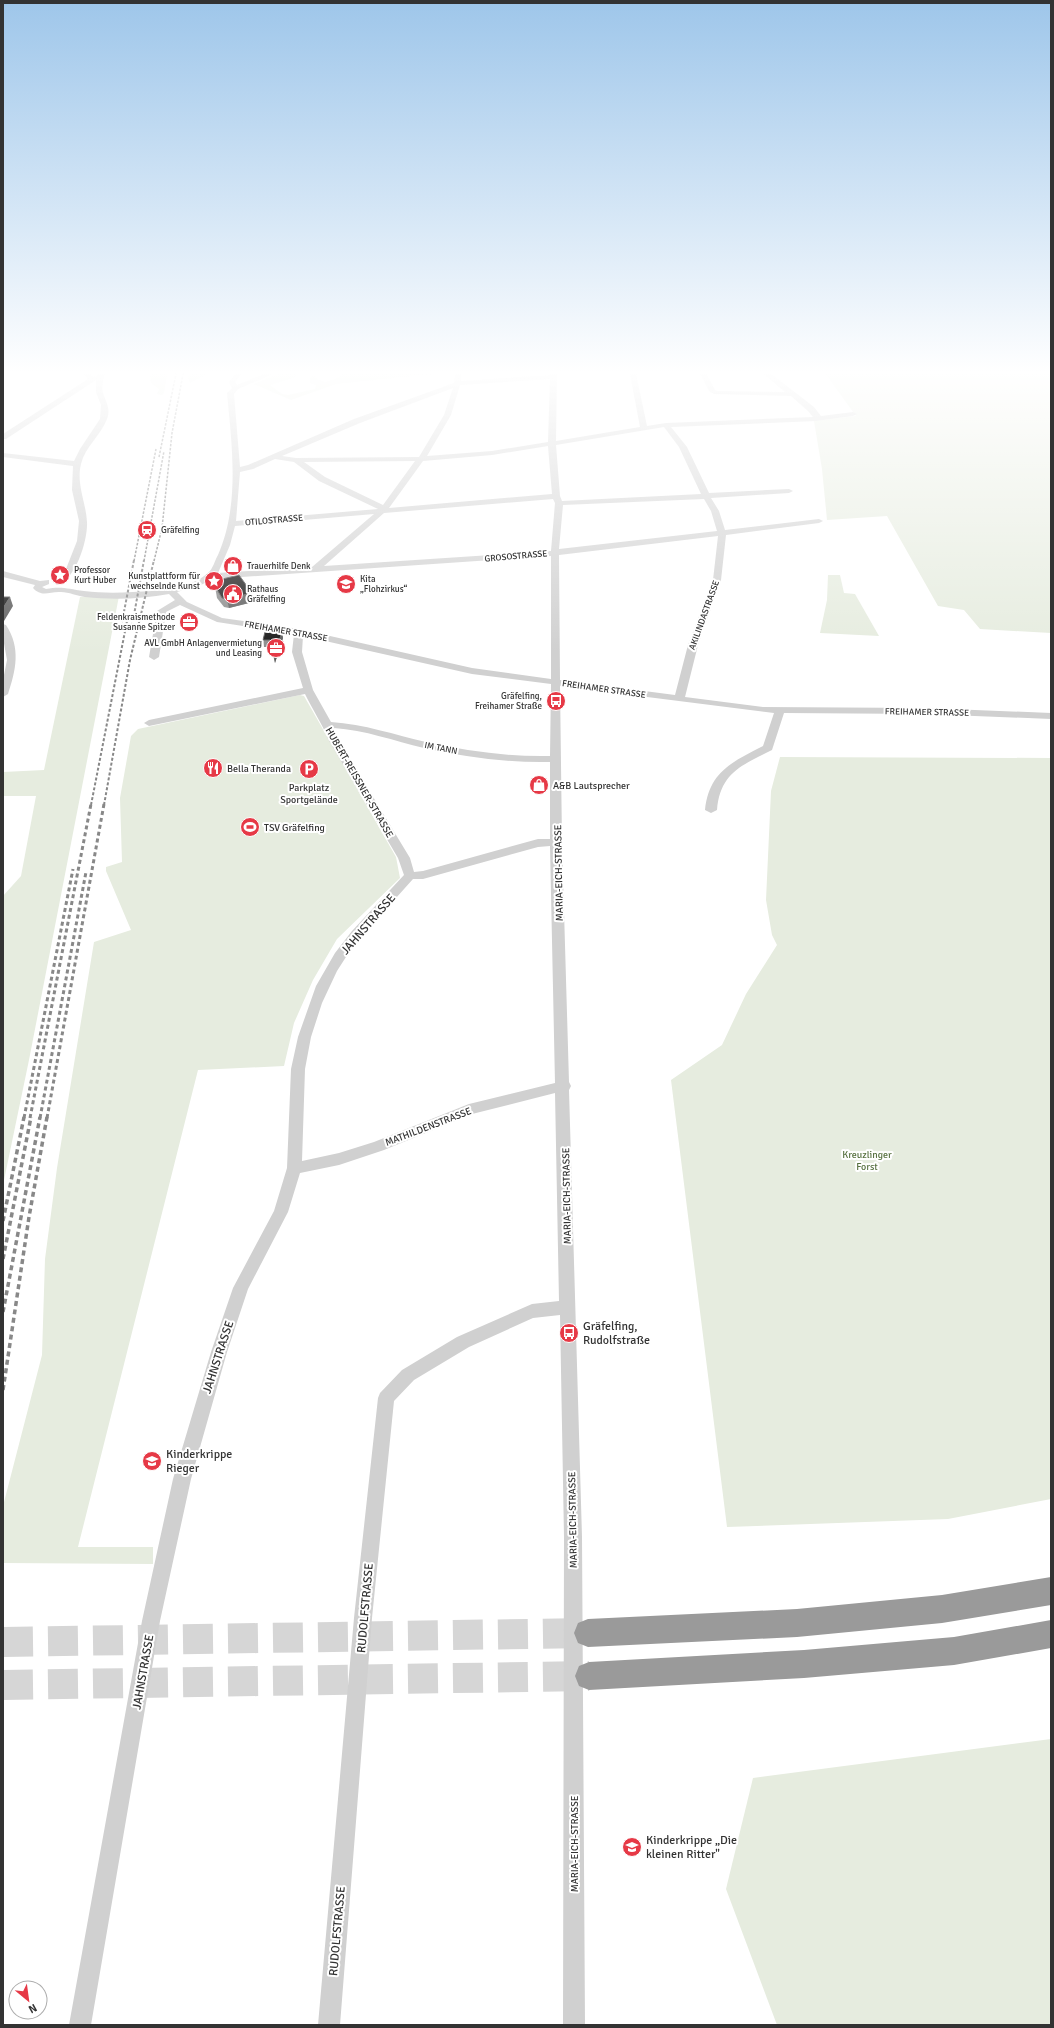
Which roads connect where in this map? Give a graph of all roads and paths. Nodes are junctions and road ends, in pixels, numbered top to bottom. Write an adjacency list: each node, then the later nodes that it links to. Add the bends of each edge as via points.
1 (77, 464): 20 (street, via 76,490 83,521 81,541 70,570)
2 (236, 464): 8 (street)
3 (258, 464): 8 (street)
4 (301, 464): 12 (street, via 322,479)
5 (418, 464): 12 (street)
6 (554, 464): 11 (street, MARIA-EICH-STRASSE)
7 (691, 464): 10 (street, AKILINDASTRASSE)
8 (236, 470): 14 (street)
9 (789, 491): 10 (street, OTILOSTRASSE)
10 (706, 496): 11 (street, OTILOSTRASSE); 15 (street, AKILINDASTRASSE, via 715,511)
11 (557, 499): 12 (street, OTILOSTRASSE); 16 (street, MARIA-EICH-STRASSE)
12 (383, 509): 14 (street, OTILOSTRASSE); 17 (street)
13 (819, 521): 15 (street, GROSOSTRASSE)
14 (232, 524): 19 (street, via 224,553)
15 (722, 533): 16 (street, GROSOSTRASSE); 29 (street, AKILINDASTRASSE, via 717,580 693,645)
16 (555, 552): 17 (street, GROSOSTRASSE); 26 (street, MARIA-EICH-STRASSE)
17 (315, 569): 19 (street, GROSOSTRASSE)
18 (3, 574): 20 (street, via 40,584 37,588 41,591 52,591)
19 (212, 576): 21 (street, via 199,583)
20 (58, 585): 21 (street, via 88,594)
21 (171, 591): 22 (street, FREIHAMER STRASSE)
22 (181, 602): 24 (street, FREIHAMER STRASSE, via 200,613 220,620); 25 (street, via 162,612)
23 (3, 627): 28 (street, via 11,646 13,663)
24 (299, 632): 26 (street, FREIHAMER STRASSE, via 472,671); 27 (street, HUBERT-REISSNER-STRASSE, via 297,652)
25 (154, 657)
26 (556, 682): 29 (street, FREIHAMER STRASSE); 34 (street, MARIA-EICH-STRASSE)
27 (308, 690): 32 (street); 33 (street, HUBERT-REISSNER-STRASSE)
28 (3, 694)
29 (679, 699): 30 (street, FREIHAMER STRASSE)
30 (780, 710): 31 (street, FREIHAMER STRASSE, via 925,711); 35 (street, via 768,748 733,766 722,775 711,797)
31 (1051, 716)
32 (149, 723)
33 (328, 725): 34 (street, IM TANN, via 342,725 428,746 474,754 528,760); 37 (street, HUBERT-REISSNER-STRASSE, via 333,738 404,858)
34 (556, 759): 36 (street, MARIA-EICH-STRASSE)
35 (711, 810)
36 (556, 842): 37 (street, via 538,843 423,875); 38 (street, MARIA-EICH-STRASSE)
37 (410, 876): 39 (street, JAHNSTRASSE, via 348,944 332,969 314,1006 298,1069)
38 (564, 1086): 39 (street, MATHILDENSTRASSE, via 469,1109 353,1154); 40 (street, MARIA-EICH-STRASSE)
39 (294, 1168): 45 (street, JAHNSTRASSE, via 281,1212 241,1288 182,1479 151,1621)
40 (568, 1307): 46 (street, RUDOLFSTRASSE, via 532,1311 463,1342 408,1375 386,1398 363,1618); 47 (street, MARIA-EICH-STRASSE, via 573,1537)
41 (1051, 1591): 42 (highway, via 942,1609 797,1623)
42 (588, 1633)
43 (1051, 1634): 44 (highway, via 954,1651 804,1664)
44 (589, 1676)
45 (80, 2025)
46 (328, 2025)
47 (574, 2025)

